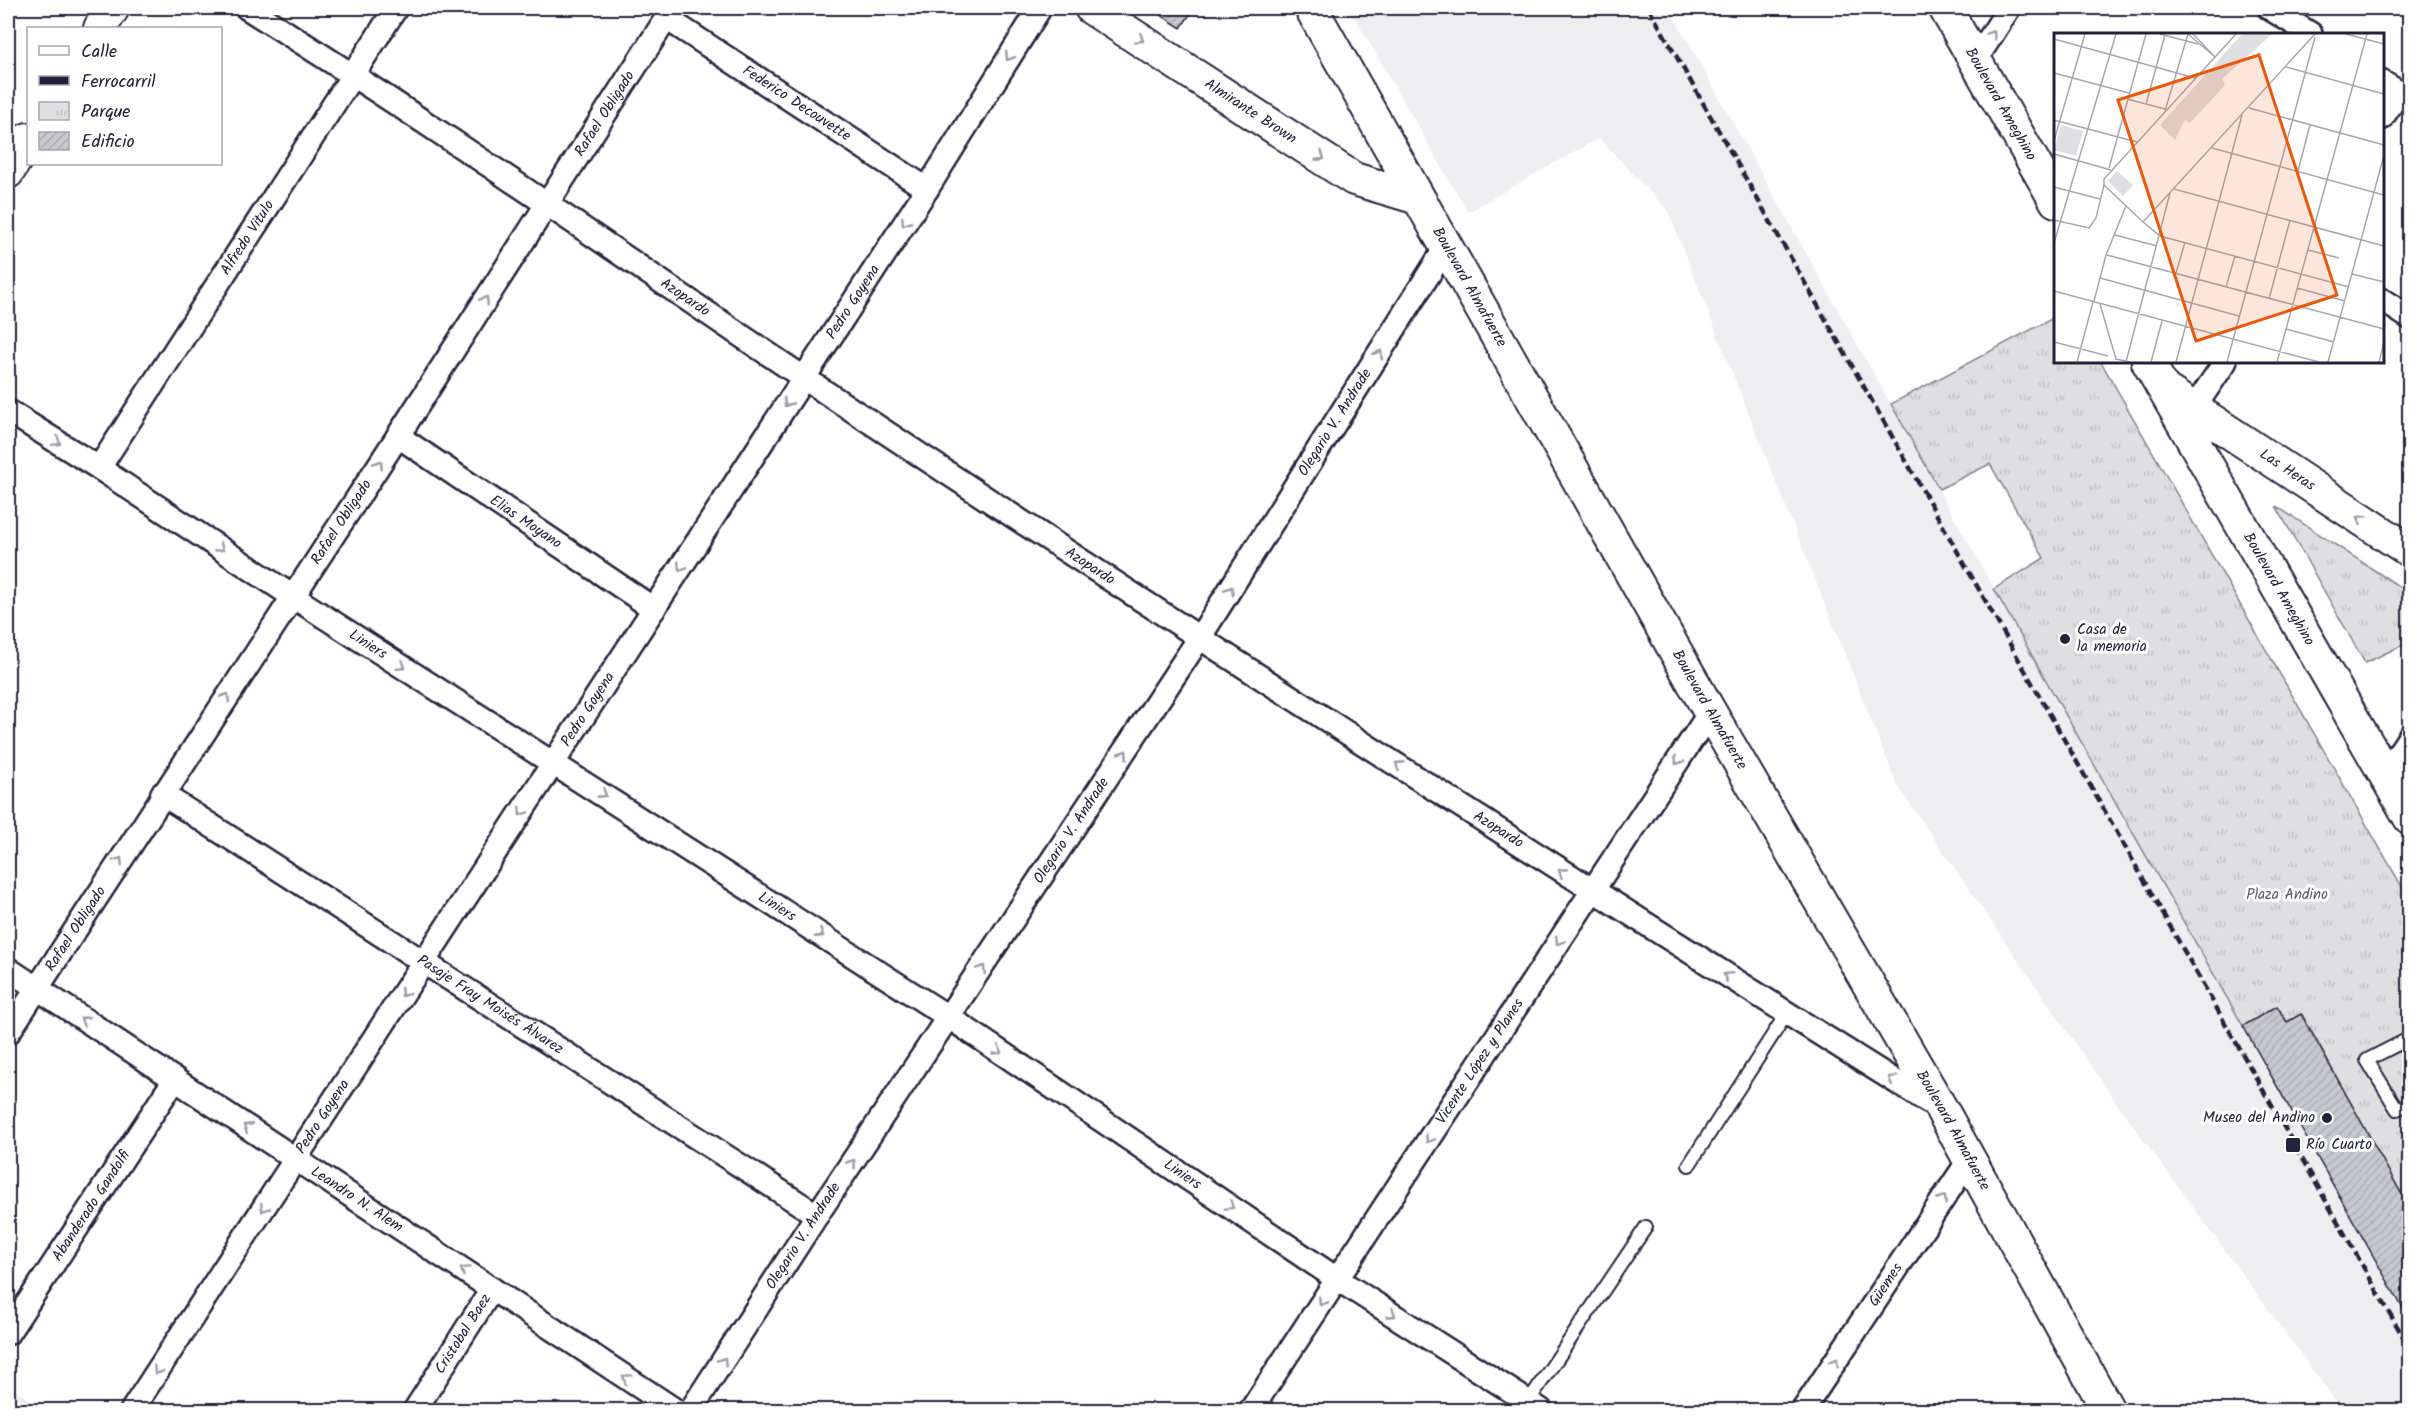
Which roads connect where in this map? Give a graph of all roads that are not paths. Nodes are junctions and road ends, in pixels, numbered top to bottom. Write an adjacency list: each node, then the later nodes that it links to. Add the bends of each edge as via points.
1 (113, 8): 11 (main road)
2 (247, 8): 14 (street, Azopardo)
3 (396, 8): 14 (street, Alfredo Vitulo)
4 (1040, 8): 19 (street, Pedro Goyena, one-way to 19)
5 (1091, 8): 20 (main road, Almirante Brown, one-way to 20, via 1354,179)
6 (1311, 8): 20 (main road, Boulevard Almafuerte)
7 (1945, 8): 13 (main road, Boulevard Ameghino)
8 (2009, 8): 13 (street, one-way to 8)
9 (2270, 8): 12 (street)
10 (670, 13): 19 (street, Federico Decouvette); 22 (street, Rafael Obligado)
11 (101, 27)
12 (2309, 33)
13 (1975, 61): 21 (main road, Boulevard Ameghino)
14 (353, 74): 22 (street, Azopardo); 33 (street, Alfredo Vitulo)
15 (2397, 91): 16 (street)
16 (2384, 114)
17 (27, 141): 18 (main road)
18 (8, 172)
19 (927, 189): 28 (street, Pedro Goyena, one-way to 28)
20 (1418, 198): 23 (main road, Boulevard Almafuerte)
21 (2054, 199)
22 (548, 203): 28 (street, Azopardo); 32 (street, Rafael Obligado, one-way to 22)
23 (1446, 248): 37 (street, Olegario V. Andrade, one-way to 23); 38 (main road, Boulevard Almafuerte)
24 (2384, 301): 25 (street)
25 (2409, 318)
26 (2149, 363): 29 (main road, Boulevard Ameghino)
27 (2224, 363): 30 (street)
28 (804, 377): 36 (street, Pedro Goyena, one-way to 36); 37 (street, Azopardo)
29 (2164, 389): 30 (main road, Las Heras); 41 (main road, Boulevard Ameghino)
30 (2194, 408): 34 (main road, Las Heras, one-way to 30)
31 (8, 411): 33 (street, Liniers, one-way to 33)
32 (398, 436): 35 (street, Rafael Obligado, one-way to 32); 36 (street, Elias Moyano)
33 (99, 468): 35 (street, Liniers, one-way to 35)
34 (2409, 551)
35 (292, 596): 40 (street, Liniers, one-way to 40); 42 (street, Rafael Obligado, one-way to 35)
36 (654, 609): 40 (street, Pedro Goyena)
37 (1200, 637): 44 (street, Azopardo, one-way to 37); 49 (street, Olegario V. Andrade, one-way to 37)
38 (1710, 712): 44 (street, Vicente López y Planes, one-way to 44); 54 (main road, Boulevard Almafuerte)
39 (2409, 736): 41 (street)
40 (554, 763): 45 (street, Pedro Goyena, one-way to 45); 49 (street, Liniers, one-way to 49)
41 (2384, 775): 43 (main road, Boulevard Ameghino)
42 (162, 794): 45 (street, Pasaje Fray Moisés Álvarez); 47 (street, Rafael Obligado, one-way to 42)
43 (2409, 818)
44 (1592, 891): 48 (street, Azopardo, one-way to 44); 60 (street, Vicente López y Planes, one-way to 60)
45 (423, 963): 55 (street, Pedro Goyena, one-way to 55); 58 (street, Pasaje Fray Moisés Álvarez)
46 (8, 969): 47 (street, Leandro N. Alem)
47 (36, 988): 50 (street, Rafael Obligado); 52 (street, Leandro N. Alem, one-way to 47)
48 (1787, 1013): 54 (street, Azopardo, one-way to 48); 57 (lane)
49 (950, 1018): 58 (street, Olegario V. Andrade, one-way to 49); 60 (street, Liniers, one-way to 60)
50 (8, 1033)
51 (2409, 1038): 53 (lane, via 2367,1060 2397,1110)
52 (175, 1079): 55 (street, Leandro N. Alem, one-way to 52); 62 (street, Abanderado Gandolfi)
53 (2409, 1103)
54 (1942, 1110): 56 (main road, Boulevard Almafuerte)
55 (296, 1159): 61 (street, Leandro N. Alem, one-way to 55); 64 (street, Pedro Goyena, one-way to 64)
56 (1968, 1160): 69 (street, Güemes, one-way to 56); 70 (main road, Boulevard Almafuerte)
57 (1689, 1165)
58 (817, 1215): 67 (street, Olegario V. Andrade, one-way to 58)
59 (1646, 1227): 63 (lane)
60 (1337, 1279): 63 (street, Liniers, one-way to 63); 68 (street, Vicente López y Planes, one-way to 68)
61 (492, 1289): 65 (street, Cristobal Baez); 66 (street, Leandro N. Alem, one-way to 61)
62 (8, 1333)
63 (1535, 1406)
64 (132, 1410)
65 (415, 1410)
66 (675, 1410)
67 (691, 1410)
68 (1251, 1410)
69 (1803, 1410)
70 (2108, 1410)

